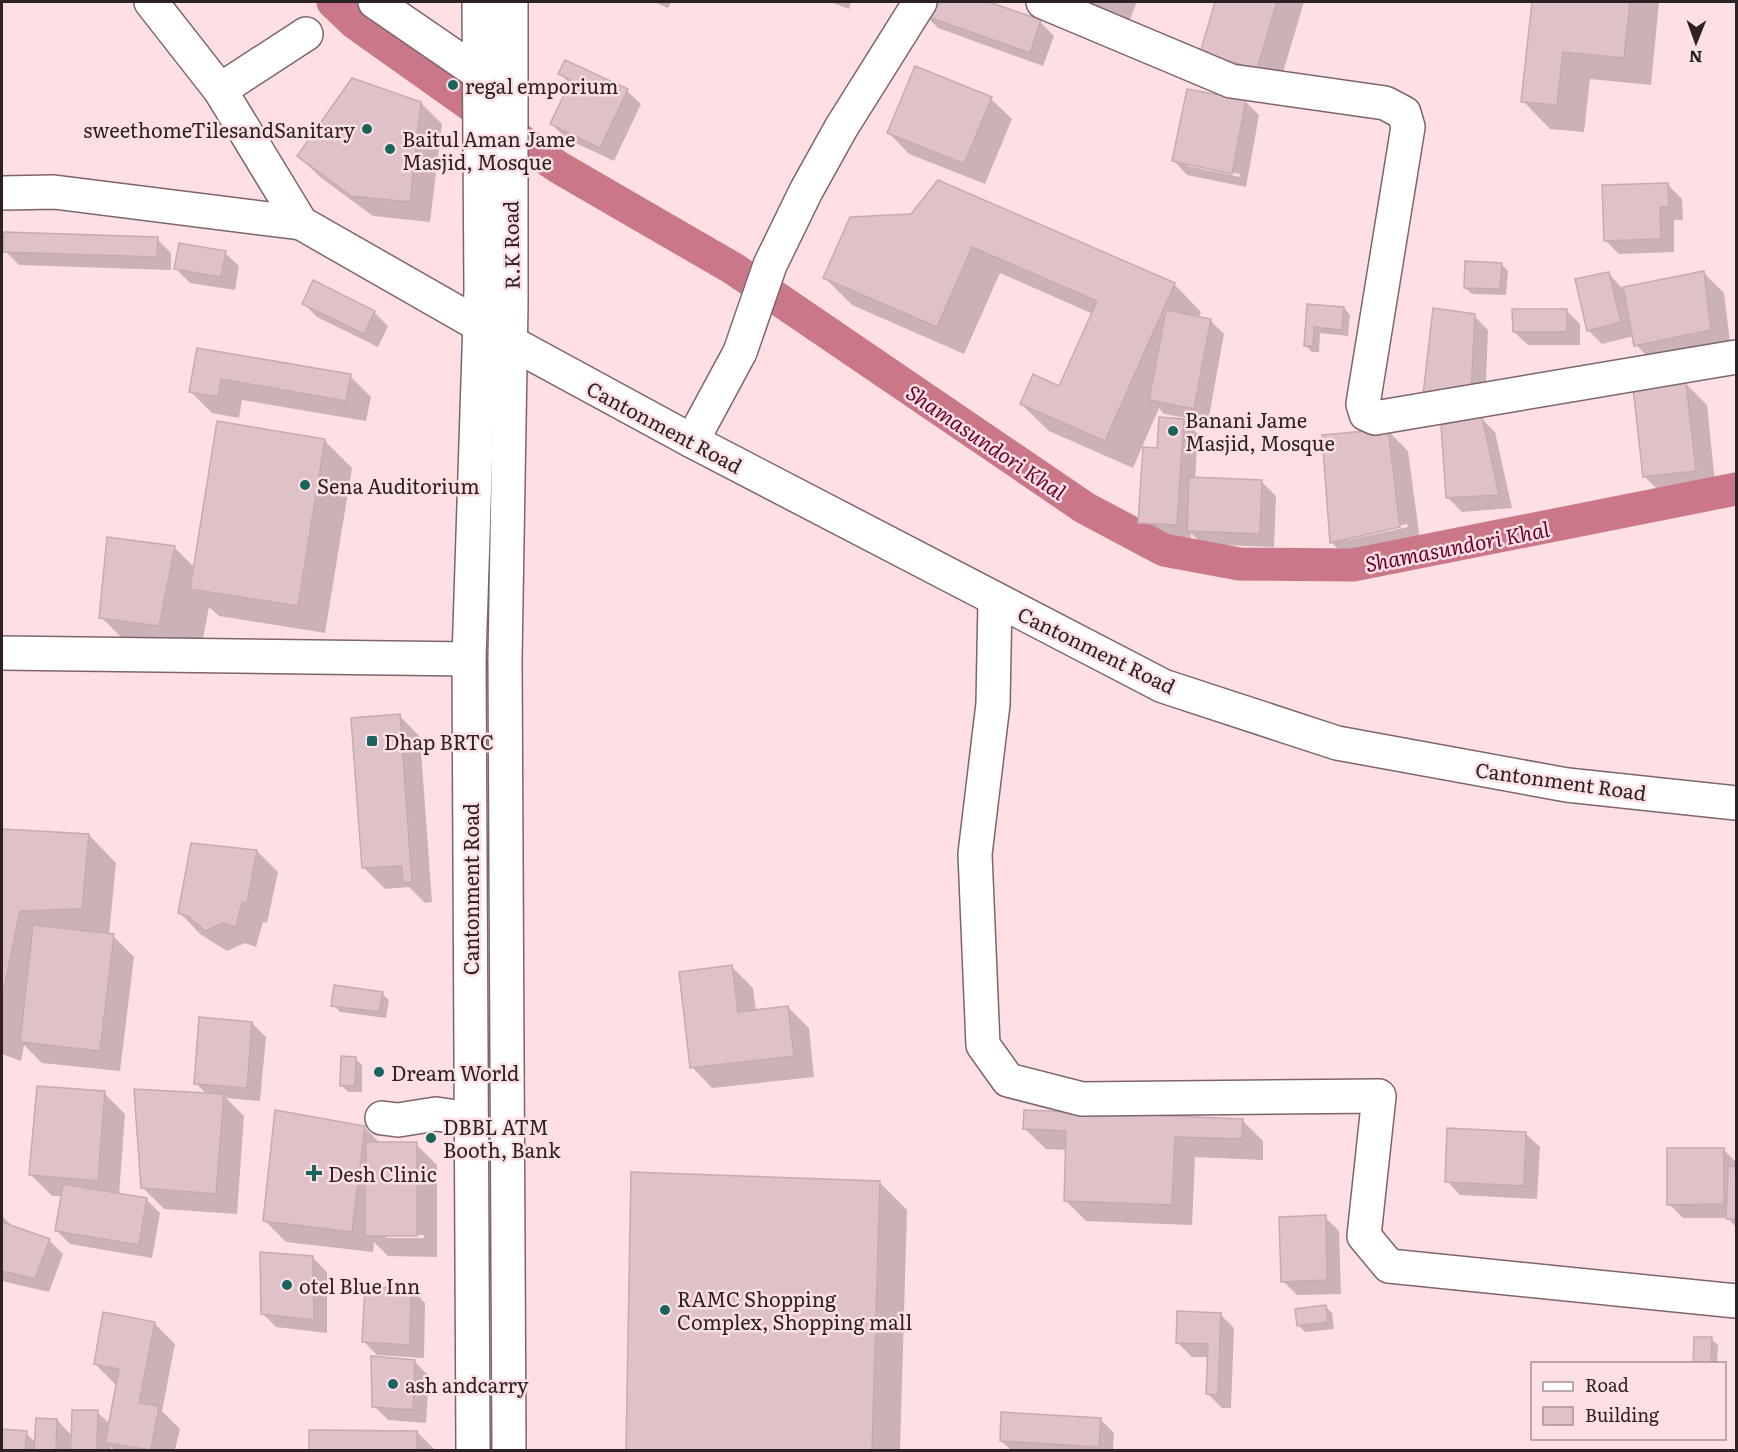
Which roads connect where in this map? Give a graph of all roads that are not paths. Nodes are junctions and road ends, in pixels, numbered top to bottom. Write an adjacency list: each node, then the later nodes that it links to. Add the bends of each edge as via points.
1 (152, 2): 9 (main road, Cantonment Road)
2 (375, 2): 8 (main road)
3 (479, 2): 8 (main road)
4 (511, 2): 12 (main road, R.K Road, via 510,112)
5 (920, 2): 16 (main road, via 841,128 770,265 740,352)
6 (1043, 2): 15 (main road, via 1231,81 1385,103 1404,113 1408,127 1363,404 1366,414 1375,418)
7 (306, 34): 9 (main road)
8 (480, 87): 12 (main road)
9 (220, 90): 11 (main road, Cantonment Road)
10 (2, 193): 11 (main road, via 54,192)
11 (301, 223): 13 (main road, Cantonment Road)
12 (495, 228): 13 (main road, R.K Road, via 481,289); 14 (main road, R.K Road)
13 (481, 327): 14 (main road, Cantonment Road); 19 (main road, Cantonment Road)
14 (510, 342): 16 (main road, Cantonment Road); 25 (main road, Cantonment Road, via 505,659)
15 (1737, 357)
16 (692, 441): 17 (main road, Cantonment Road)
17 (995, 598): 20 (main road, Cantonment Road, via 1163,686 1337,742 1567,785); 23 (main road, via 993,704 975,854 983,1045 1008,1080 1082,1099 1379,1096 1364,1236 1389,1266)
18 (2, 653): 19 (main road)
19 (469, 659): 22 (main road, Cantonment Road)
20 (1737, 803)
21 (382, 1118): 22 (main road, via 398,1120 436,1114)
22 (471, 1119): 24 (main road, Cantonment Road)
23 (1737, 1301)
24 (473, 1450)
25 (509, 1450)

